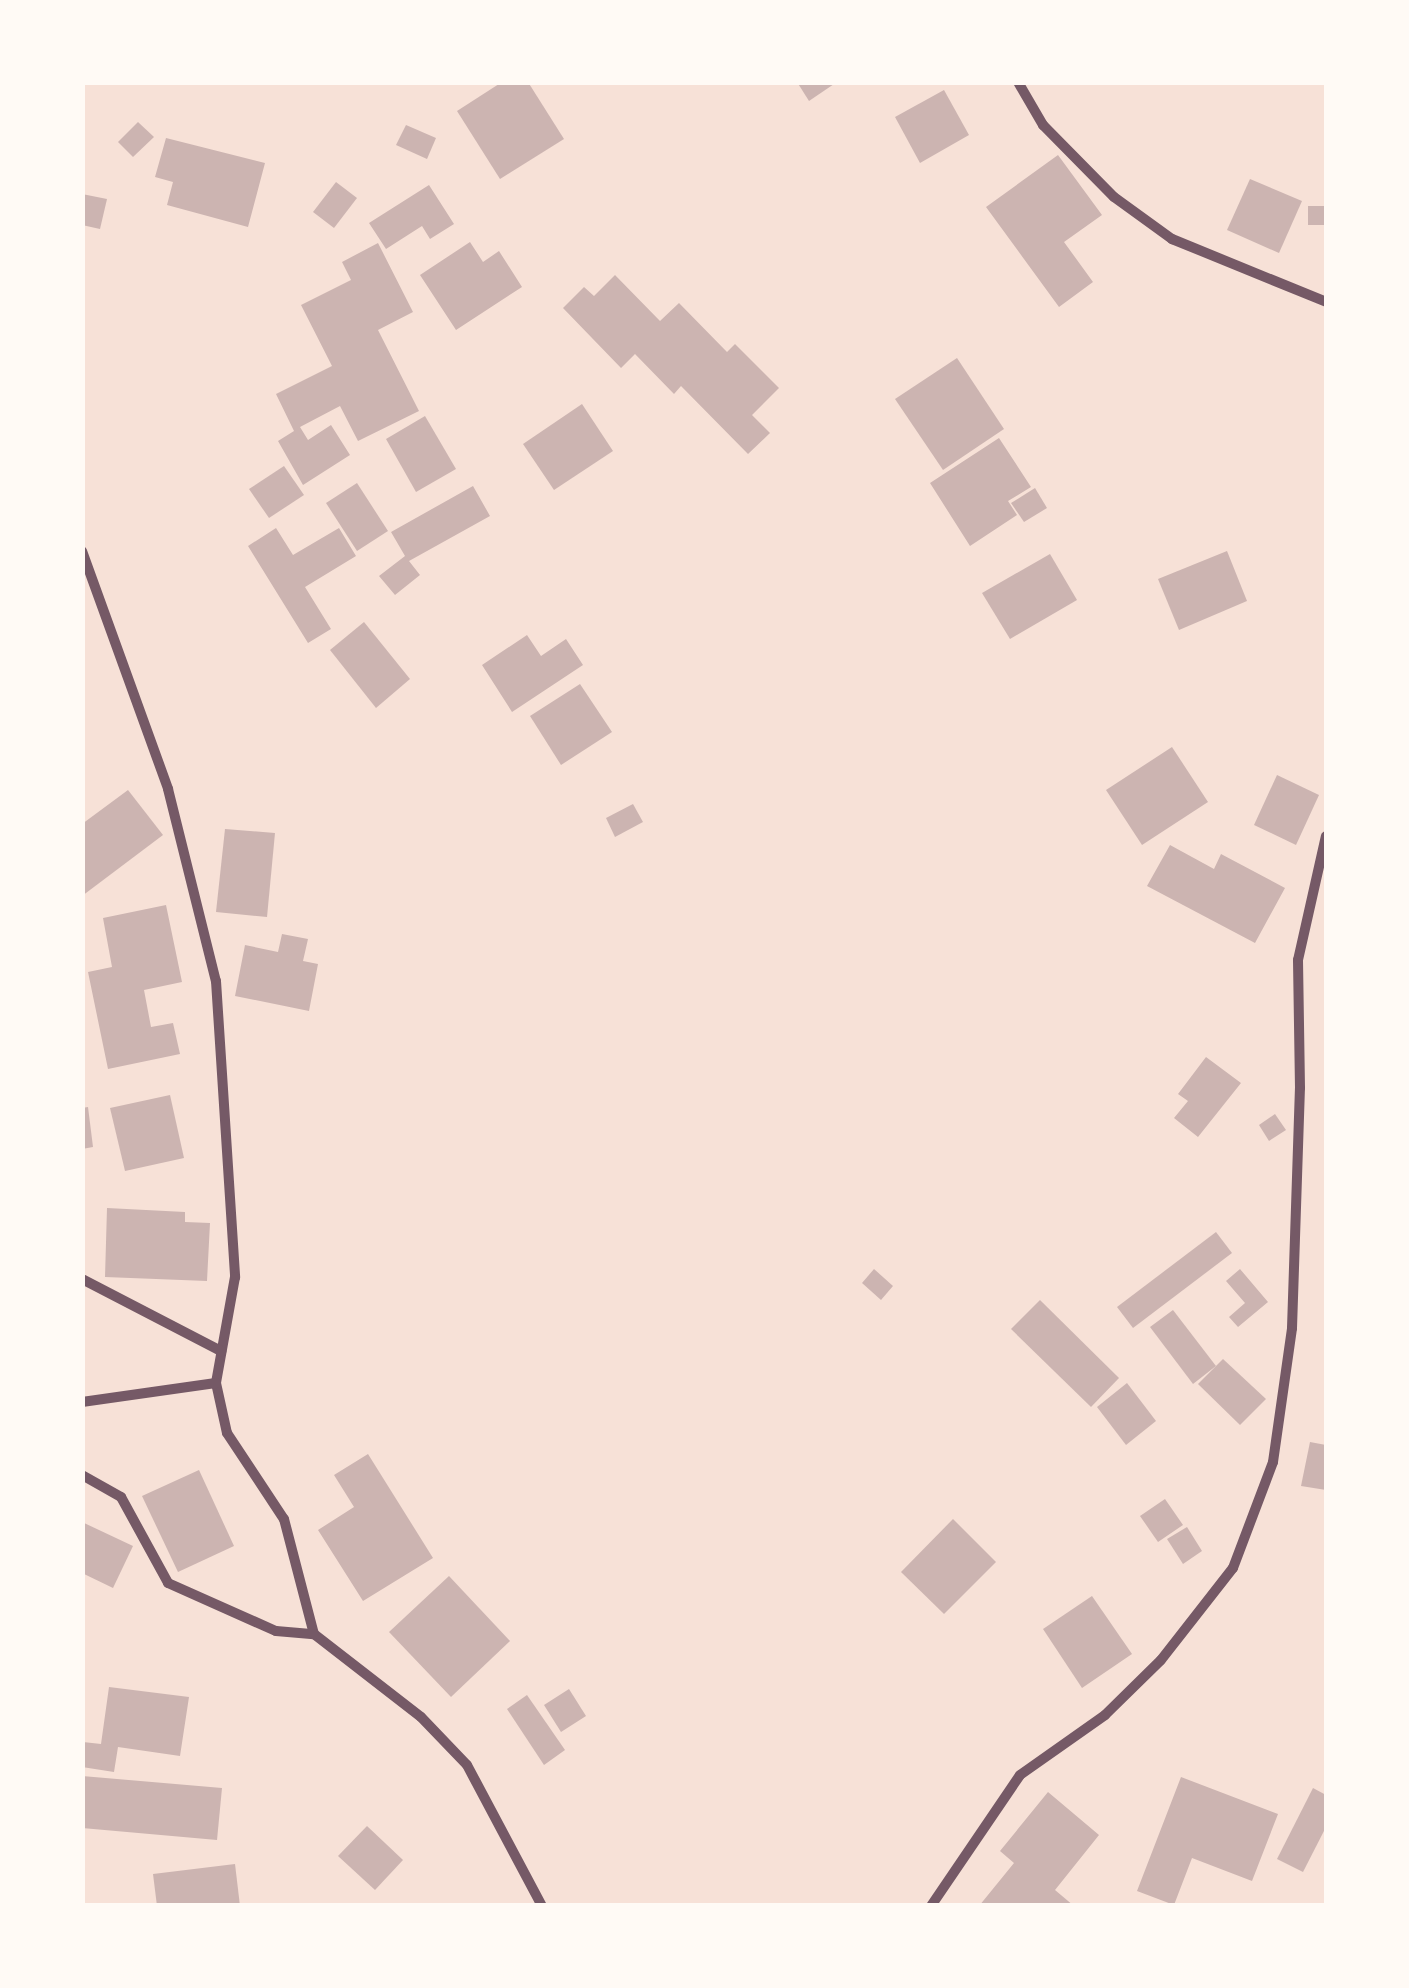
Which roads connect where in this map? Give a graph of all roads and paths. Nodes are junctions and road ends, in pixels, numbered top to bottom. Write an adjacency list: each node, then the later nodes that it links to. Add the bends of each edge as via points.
1 (1018, 82): 2 (street, via 1043,125 1114,196 1172,239)
2 (1326, 302)
3 (82, 551): 6 (street, via 168,789 216,981 235,1277)
4 (1326, 836): 12 (street, via 1298,960 1292,1328 1267,1480 1233,1568 1197,1614 1105,1715 1020,1775)
5 (82, 1278): 6 (street)
6 (221, 1351): 7 (street)
7 (216, 1382): 8 (street); 10 (street, via 227,1433 284,1520)
8 (82, 1402)
9 (82, 1475): 10 (street, via 121,1498 168,1583 276,1631)
10 (314, 1634): 11 (street, via 421,1718 466,1765)
11 (542, 1906)
12 (930, 1906)

